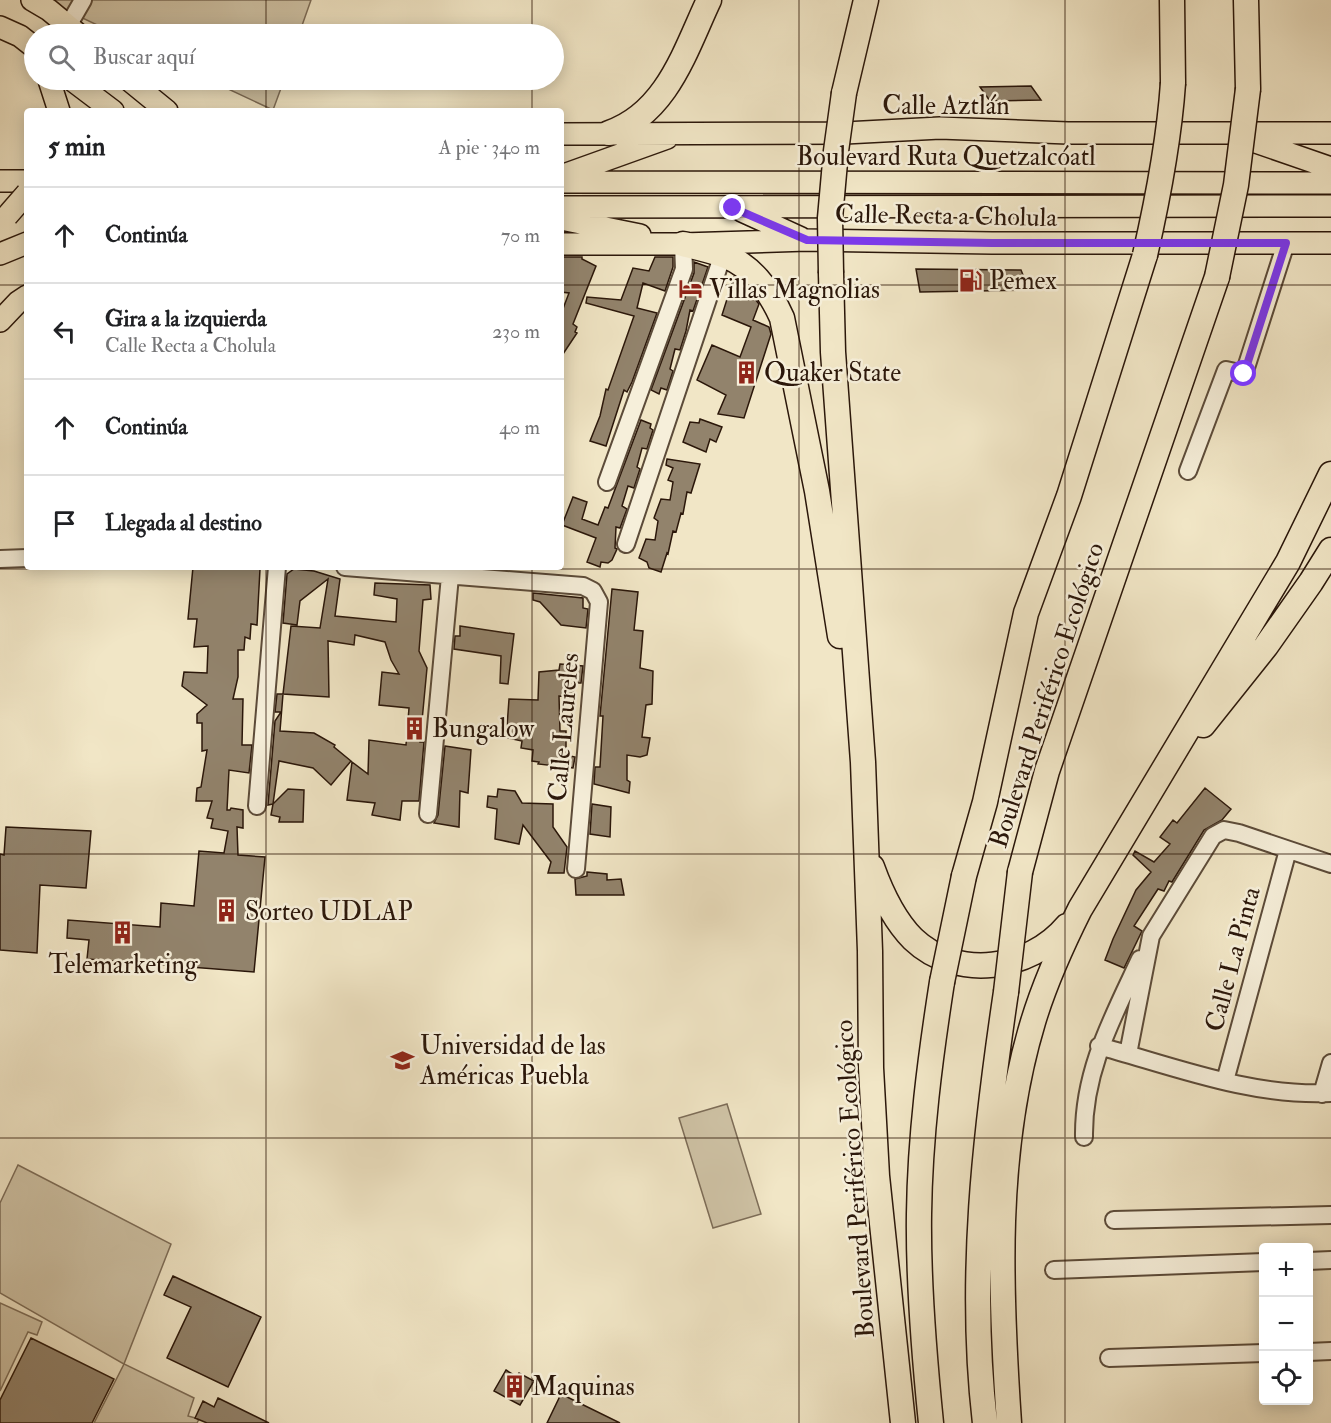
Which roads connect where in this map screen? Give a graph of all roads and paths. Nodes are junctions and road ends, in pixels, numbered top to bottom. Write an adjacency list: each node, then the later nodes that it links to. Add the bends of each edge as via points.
1 (32, 0): 7 (main road)
2 (83, 0): 8 (street)
3 (709, 0): 17 (highway, via 662,94 638,119)
4 (866, 0): 56 (highway, Boulevard Periférico Ecológico, bridge, via 844,93 830,218 833,352)
5 (1172, 0): 82 (highway, Boulevard Periférico Ecológico, bridge, via 1170,121 1145,255 1069,496 1026,614 942,982 922,1143 919,1214)
6 (1246, 0): 83 (highway, Boulevard Periférico Ecológico, bridge, via 1248,89 1236,185 1217,276 1047,771 1020,872 991,1090 979,1245 978,1324)
7 (66, 24)
8 (75, 24)
9 (0, 27): 10 (main road)
10 (24, 39)
11 (52, 90): 14 (main road)
12 (86, 90): 15 (main road)
13 (141, 90): 16 (main road)
14 (58, 108)
15 (110, 108)
16 (163, 108)
17 (609, 133): 18 (main road, Calle Aztlán); 21 (main road, Calle Aztlán)
18 (681, 133): 19 (main road, Calle Aztlán, via 845,133 940,128); 23 (main road)
19 (1228, 133): 20 (main road, Calle Aztlán); 22 (main road)
20 (1331, 133)
21 (564, 134)
22 (1331, 168)
23 (564, 175)
24 (0, 181): 25 (main road)
25 (24, 181)
26 (564, 182): 27 (main road, Boulevard Ruta Quetzalcóatl)
27 (1331, 183)
28 (24, 196): 33 (main road, bridge)
29 (24, 206): 33 (main road)
30 (1331, 206): 32 (main road, Calle Recta a Cholula)
31 (564, 207): 32 (main road, Calle Recta a Cholula)
32 (733, 208): 35 (main road)
33 (2, 215)
34 (564, 220): 40 (main road)
35 (807, 240): 36 (main road, Calle Recta a Cholula); 40 (main road, Calle Recta a Cholula)
36 (1286, 243): 37 (main road, Calle Recta a Cholula); 45 (street, via 1244,374 1226,370)
37 (1331, 243)
38 (24, 244): 41 (main road)
39 (564, 244): 40 (main road, Calle Recta a Cholula)
40 (683, 244): 42 (highway); 47 (street, via 684,269)
41 (0, 254)
42 (723, 254): 48 (street); 56 (highway, via 748,270 769,292 786,331)
43 (15, 302): 44 (main road)
44 (0, 321)
45 (1188, 471)
46 (1331, 474): 55 (highway, via 1288,562)
47 (607, 482)
48 (626, 544)
49 (1331, 550): 55 (highway, via 1235,687 1209,720)
50 (24, 558): 51 (street)
51 (0, 559)
52 (277, 570): 57 (street)
53 (380, 570): 54 (street)
54 (450, 576): 58 (street); 62 (street, Calle Laureles, via 583,586 593,591 599,602)
55 (1174, 750): 63 (highway)
56 (863, 762): 59 (highway, Boulevard Periférico Ecológico)
57 (257, 806)
58 (428, 814)
59 (867, 850): 63 (highway, via 879,885 913,939 951,961 979,966 1018,959 1054,939); 81 (highway, Boulevard Periférico Ecológico, via 877,1176)
60 (1288, 850): 61 (street); 64 (street, via 1224,830 1214,836); 68 (street, Calle La Pinta)
61 (1331, 864)
62 (576, 868)
63 (1080, 909): 84 (highway, via 1033,1021 1013,1113 1002,1264)
64 (1151, 936): 65 (street); 66 (street)
65 (1100, 1046): 66 (street); 70 (street, via 1084,1112)
66 (1128, 1054): 68 (street)
67 (1331, 1063): 69 (street)
68 (1225, 1081): 69 (street, via 1285,1093)
69 (1327, 1094)
70 (1084, 1137)
71 (1331, 1215): 72 (street)
72 (1114, 1220)
73 (1331, 1260): 74 (street)
74 (1313, 1261)
75 (1259, 1262): 76 (street)
76 (1054, 1270)
77 (1331, 1351): 78 (street)
78 (1313, 1352)
79 (1259, 1353): 80 (street)
80 (1109, 1358)
81 (903, 1423)
82 (931, 1423)
83 (985, 1423)
84 (1009, 1423)

